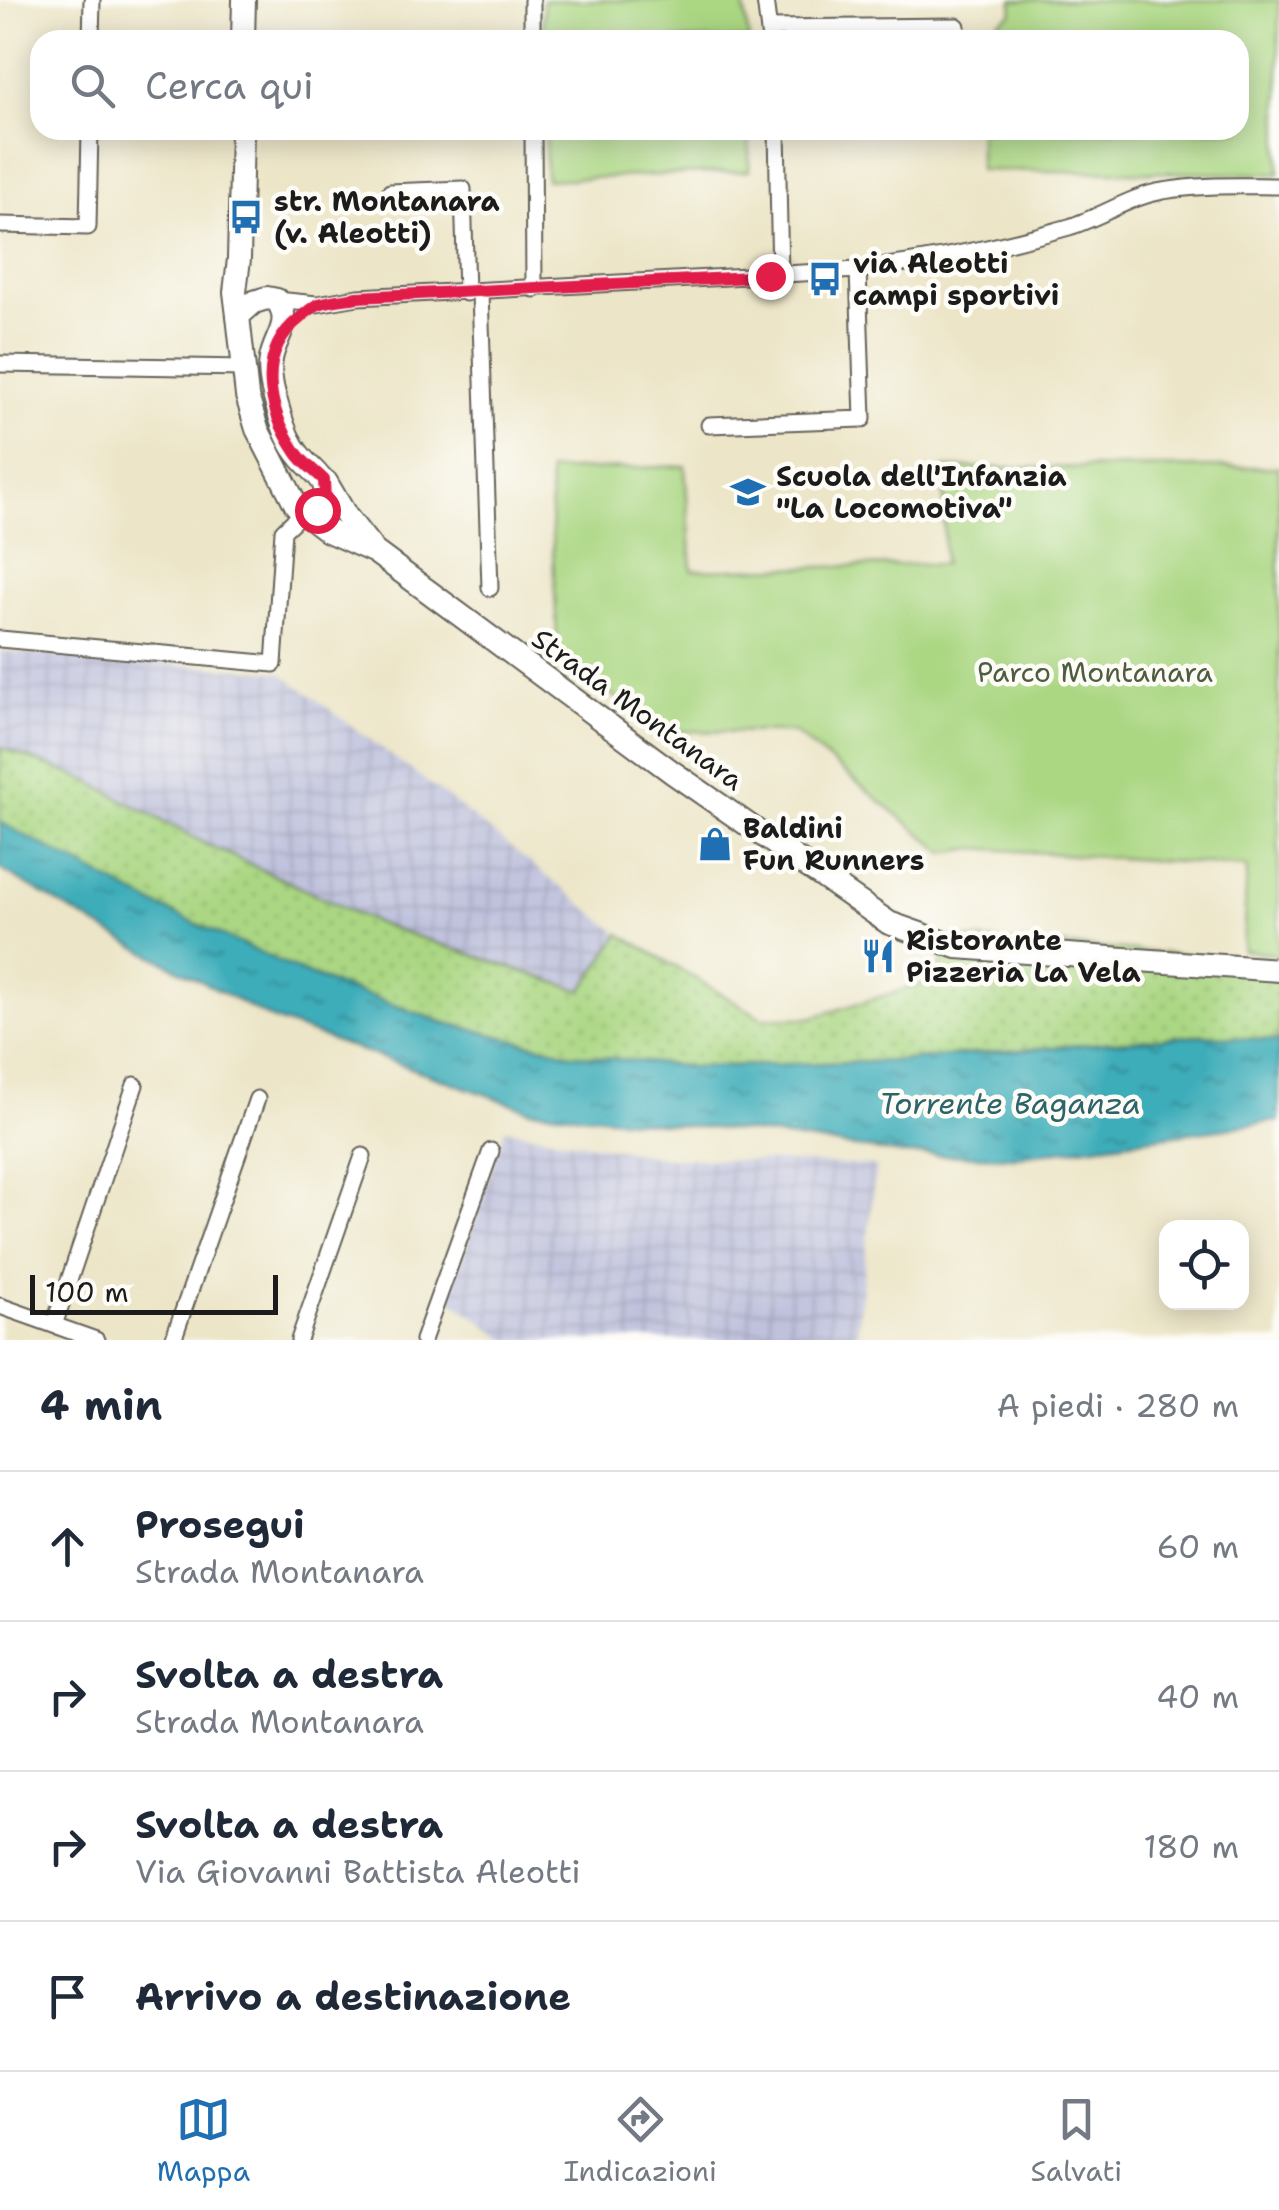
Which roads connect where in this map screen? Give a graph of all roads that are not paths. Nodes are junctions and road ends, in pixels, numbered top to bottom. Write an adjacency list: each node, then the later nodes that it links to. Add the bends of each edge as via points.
1 (92, 0): 6 (street)
2 (244, 0): 7 (street)
3 (532, 0): 8 (street)
4 (765, 0): 9 (street)
5 (818, 28): 10 (street); 11 (street)
6 (91, 30)
7 (243, 30)
8 (532, 30)
9 (769, 30)
10 (802, 30)
11 (957, 30)
12 (90, 140): 18 (street, via 88,228)
13 (242, 140): 19 (street, Strada Montanara)
14 (533, 140): 22 (street)
15 (776, 140): 21 (street)
16 (1279, 186): 20 (street, via 1159,191 1018,241)
17 (390, 192): 23 (street, via 463,189)
18 (0, 226)
19 (240, 259): 24 (street, Strada Montanara); 26 (street, Strada Montanara)
20 (858, 270): 21 (street); 30 (street, via 863,419)
21 (780, 276): 22 (street)
22 (534, 289): 23 (street)
23 (473, 293): 25 (street); 34 (street)
24 (272, 299): 25 (street); 26 (street, via 254,302); 27 (street, Strada Montanara, via 285,318)
25 (317, 304): 27 (street)
26 (238, 316): 29 (street, Strada Montanara)
27 (283, 331): 31 (street, Strada Montanara, via 270,361 272,388 295,450)
28 (0, 364): 29 (street)
29 (246, 368): 32 (street, Strada Montanara, via 257,429)
30 (708, 425)
31 (324, 480): 32 (street, via 322,506); 33 (street, Strada Montanara)
32 (303, 512): 33 (street, Strada Montanara); 35 (street, via 282,531 274,664)
33 (375, 552): 36 (street, Strada Montanara, via 672,772 889,922 957,946)
34 (490, 588)
35 (0, 639)
36 (1279, 970)
37 (135, 1085): 42 (street)
38 (257, 1098): 44 (street)
39 (492, 1151): 46 (street)
40 (364, 1156): 45 (street)
41 (0, 1306): 42 (street)
42 (53, 1330): 43 (street)
43 (96, 1340)
44 (173, 1340)
45 (298, 1340)
46 (424, 1340)

